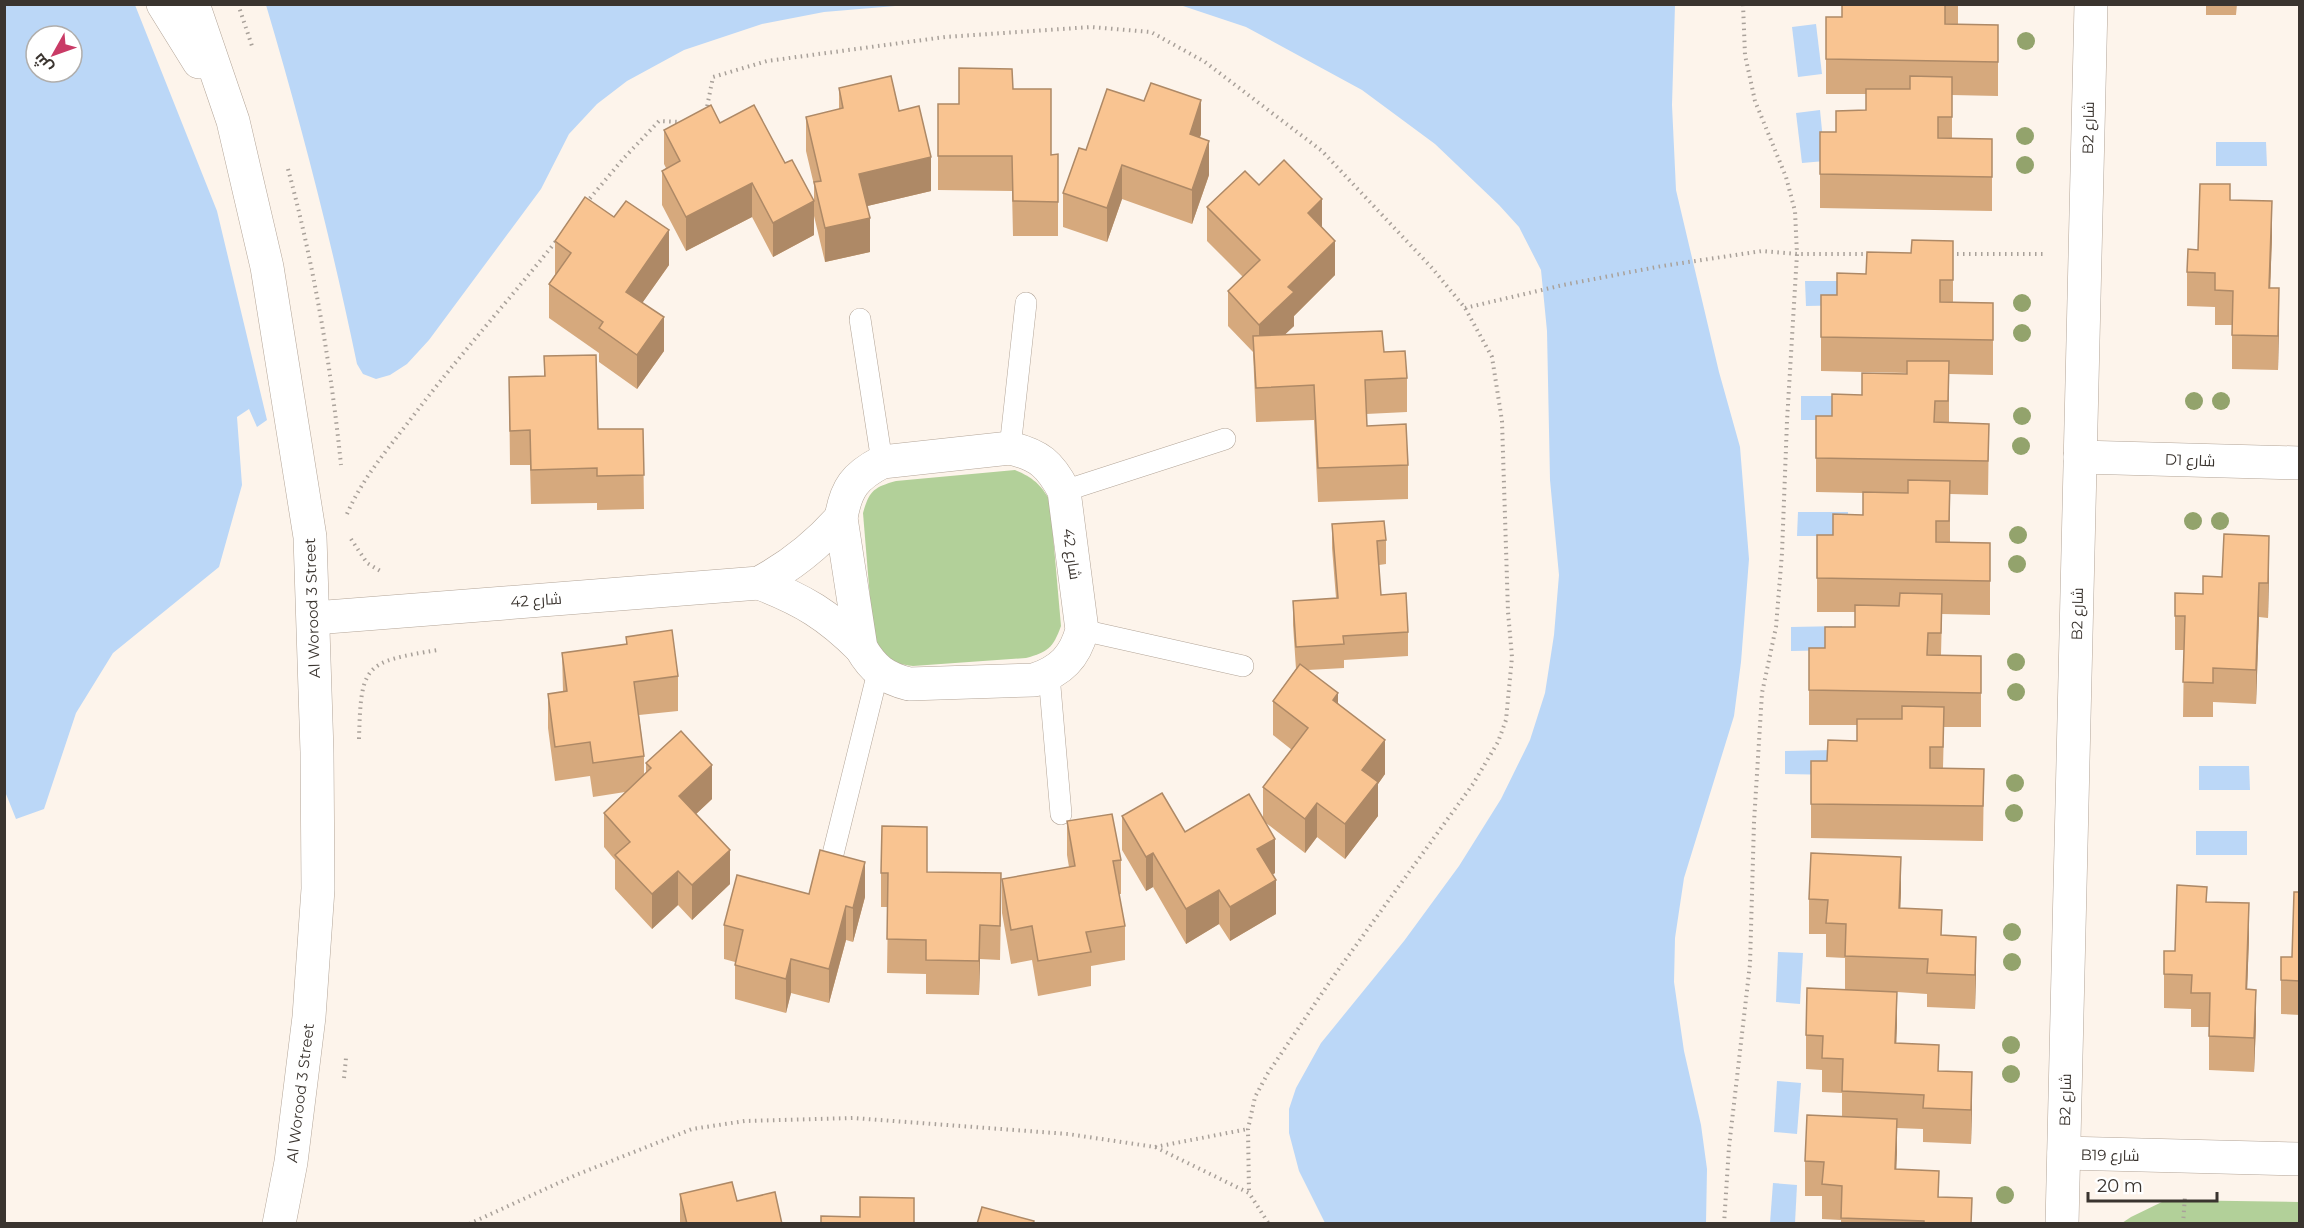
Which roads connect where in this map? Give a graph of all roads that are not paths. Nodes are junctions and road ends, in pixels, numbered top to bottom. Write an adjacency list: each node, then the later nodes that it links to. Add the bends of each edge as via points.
1 (163, 4): 4 (street)
2 (193, 4): 4 (street, Al Worood 3 Street)
3 (2091, 4): 9 (street, B2 شارع)
4 (232, 121): 15 (street, Al Worood 3 Street, via 267,267 310,537)
5 (1026, 303): 8 (lane)
6 (860, 319): 10 (lane)
7 (1225, 439): 12 (lane)
8 (1010, 448): 10 (street, شارع 42); 12 (street, شارع 42, via 1043,461 1056,474)
9 (2080, 457): 11 (street, D1 شارع); 22 (street, B2 شارع)
10 (882, 462): 13 (street, شارع 42, via 853,483)
11 (2300, 463)
12 (1064, 491): 16 (street, شارع 42)
13 (841, 518): 14 (street, شارع 42, via 804,555); 17 (street, شارع 42)
14 (759, 583): 15 (street, شارع 42); 17 (street, شارع 42, via 815,608)
15 (314, 618): 24 (street, Al Worood 3 Street, via 318,889 309,1017)
16 (1082, 630): 18 (lane); 19 (street, شارع 42, via 1071,657)
17 (870, 660): 19 (street, شارع 42, via 893,680 909,684 1034,680); 21 (lane)
18 (1243, 666)
19 (1049, 675): 20 (lane)
20 (1061, 814)
21 (833, 854)
22 (2064, 1153): 23 (street, B19 شارع); 25 (street, B2 شارع)
23 (2300, 1159)
24 (279, 1224)
25 (2062, 1224)

